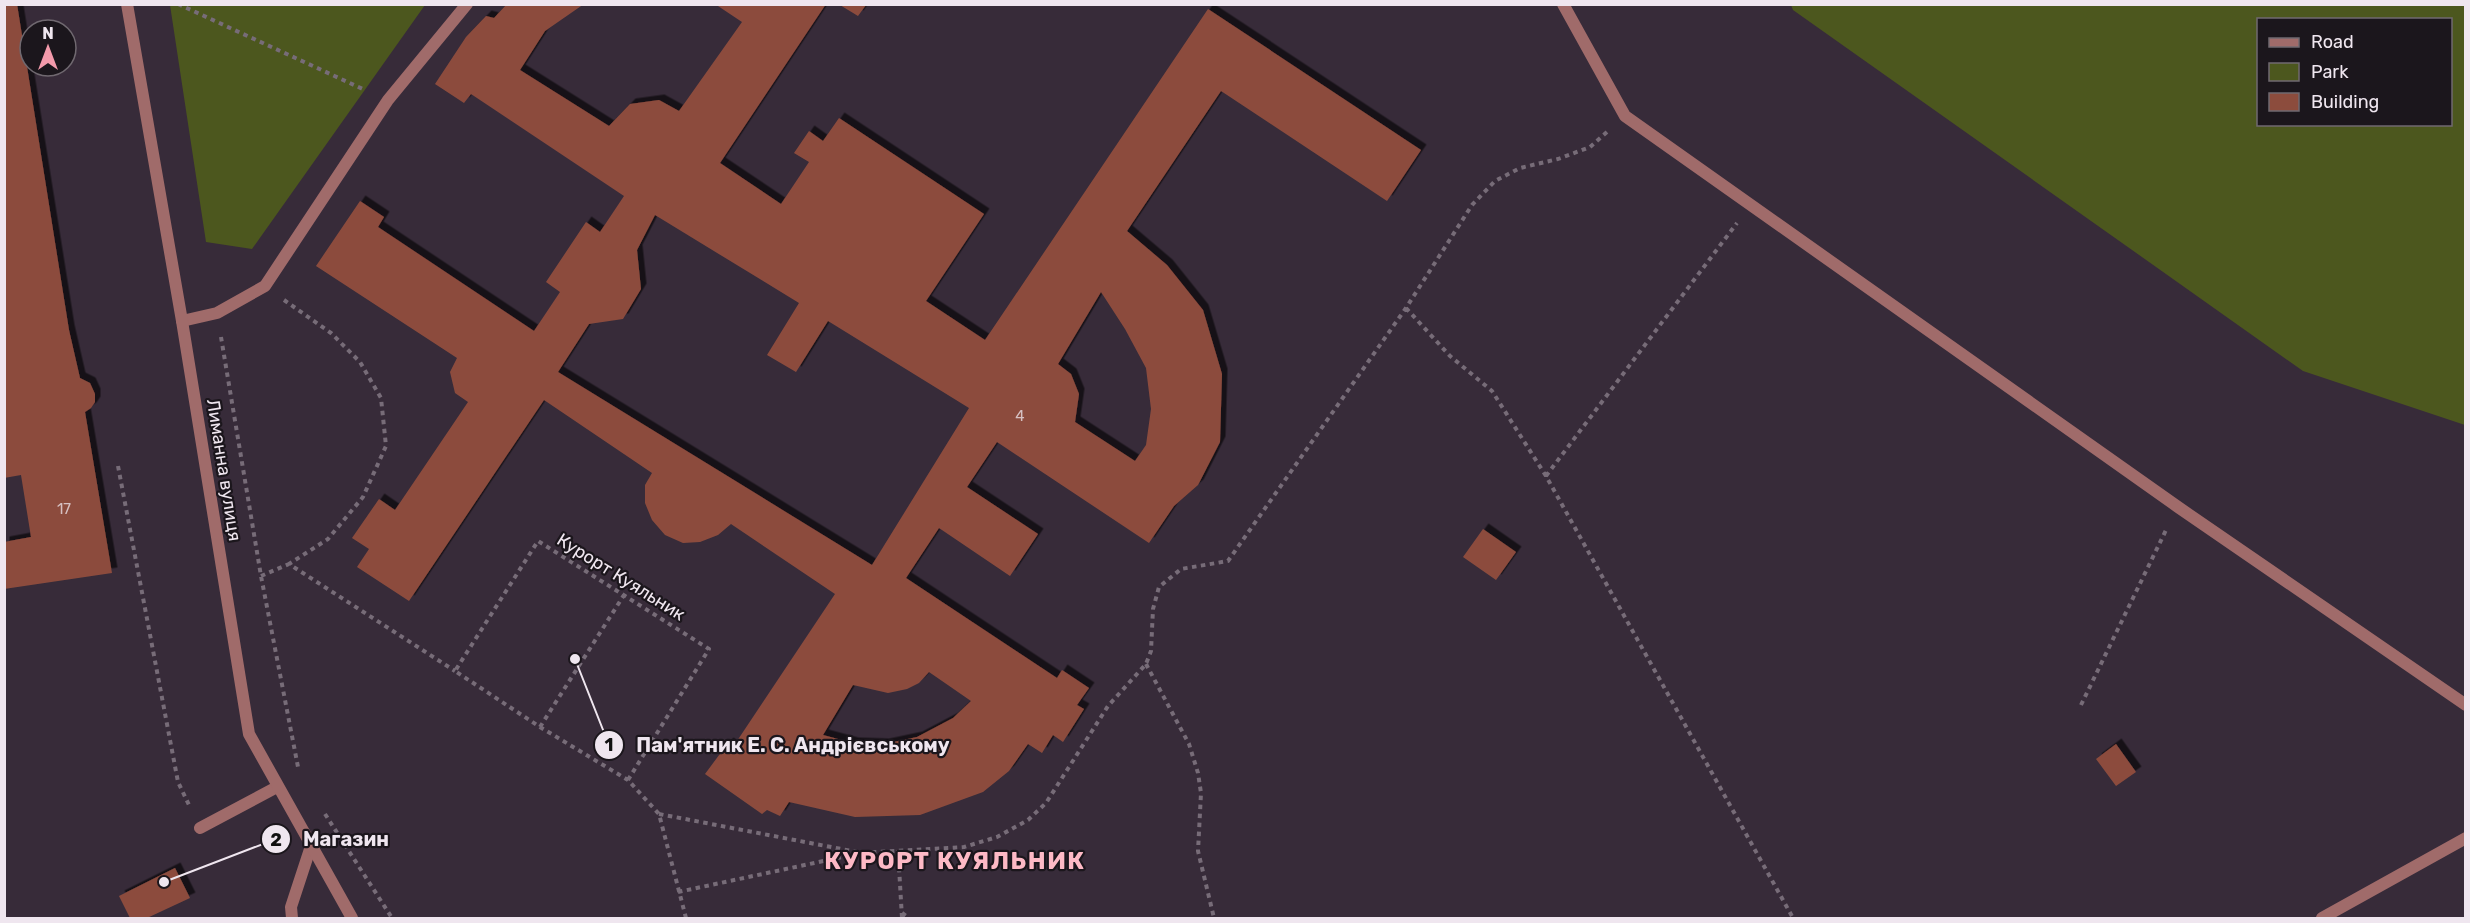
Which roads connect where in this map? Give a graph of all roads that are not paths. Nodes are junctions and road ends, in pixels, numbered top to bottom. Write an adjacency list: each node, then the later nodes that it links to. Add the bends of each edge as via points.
1 (127, 4): 4 (street, Лиманна вулиця)
2 (467, 4): 4 (street, via 388,100 265,286 217,313)
3 (1563, 4): 5 (street, via 1625,116 2178,507)
4 (182, 321): 6 (street, Лиманна вулиця, via 249,734)
5 (2466, 705)
6 (278, 787): 7 (street); 9 (street, Лиманна вулиця)
7 (200, 828)
8 (2466, 838): 12 (street)
9 (311, 846): 10 (street, via 291,907); 11 (street, Лиманна вулиця)
10 (292, 918)
11 (352, 918)
12 (2322, 918)

